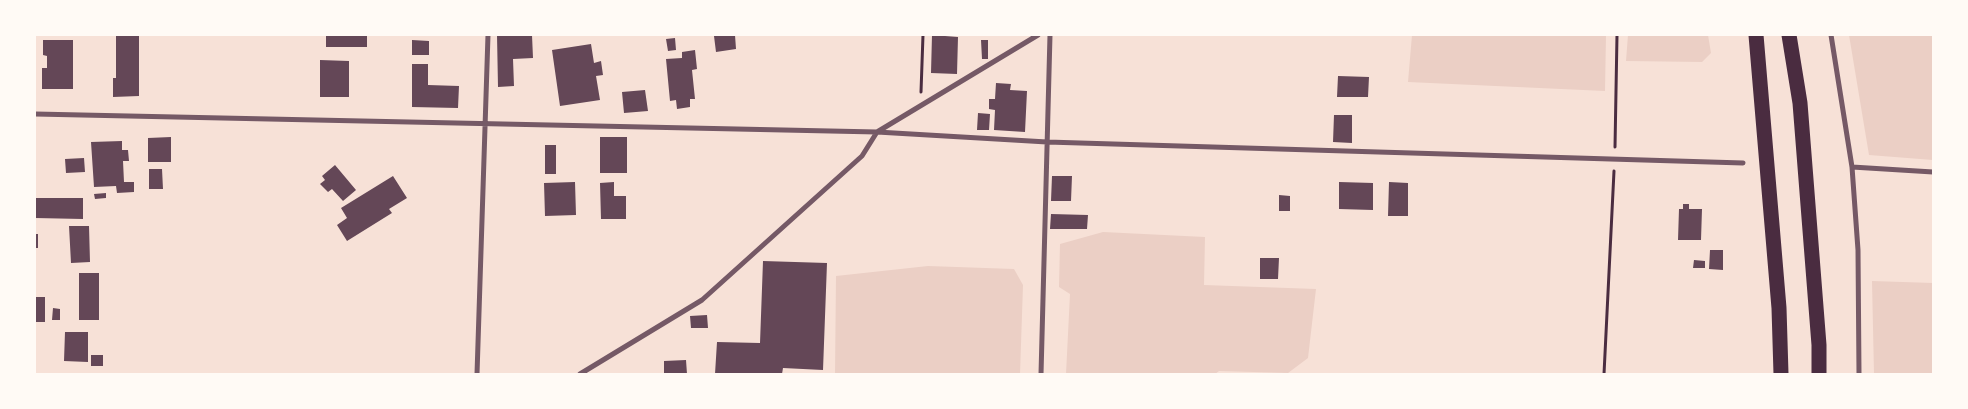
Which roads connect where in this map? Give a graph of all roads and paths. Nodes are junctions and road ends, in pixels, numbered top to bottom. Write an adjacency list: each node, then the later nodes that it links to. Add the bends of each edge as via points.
1 (488, 35): 11 (street)
2 (923, 35): 9 (path)
3 (1038, 35): 9 (street)
4 (1050, 35): 13 (street)
5 (1617, 35): 14 (path)
6 (1756, 35): 22 (highway, via 1779,308)
7 (1789, 35): 23 (highway, via 1800,104)
8 (1831, 35): 16 (street)
9 (920, 106): 12 (street)
10 (35, 114): 11 (street)
11 (485, 123): 12 (street); 18 (street)
12 (877, 132): 13 (street); 19 (street, via 862,156 702,300)
13 (1047, 142): 14 (street); 20 (street)
14 (1615, 160): 15 (street); 21 (path)
15 (1743, 163)
16 (1852, 167): 17 (street); 24 (street, via 1858,250)
17 (1933, 172)
18 (478, 374)
19 (580, 374)
20 (1041, 374)
21 (1604, 374)
22 (1781, 374)
23 (1819, 374)
24 (1859, 374)

